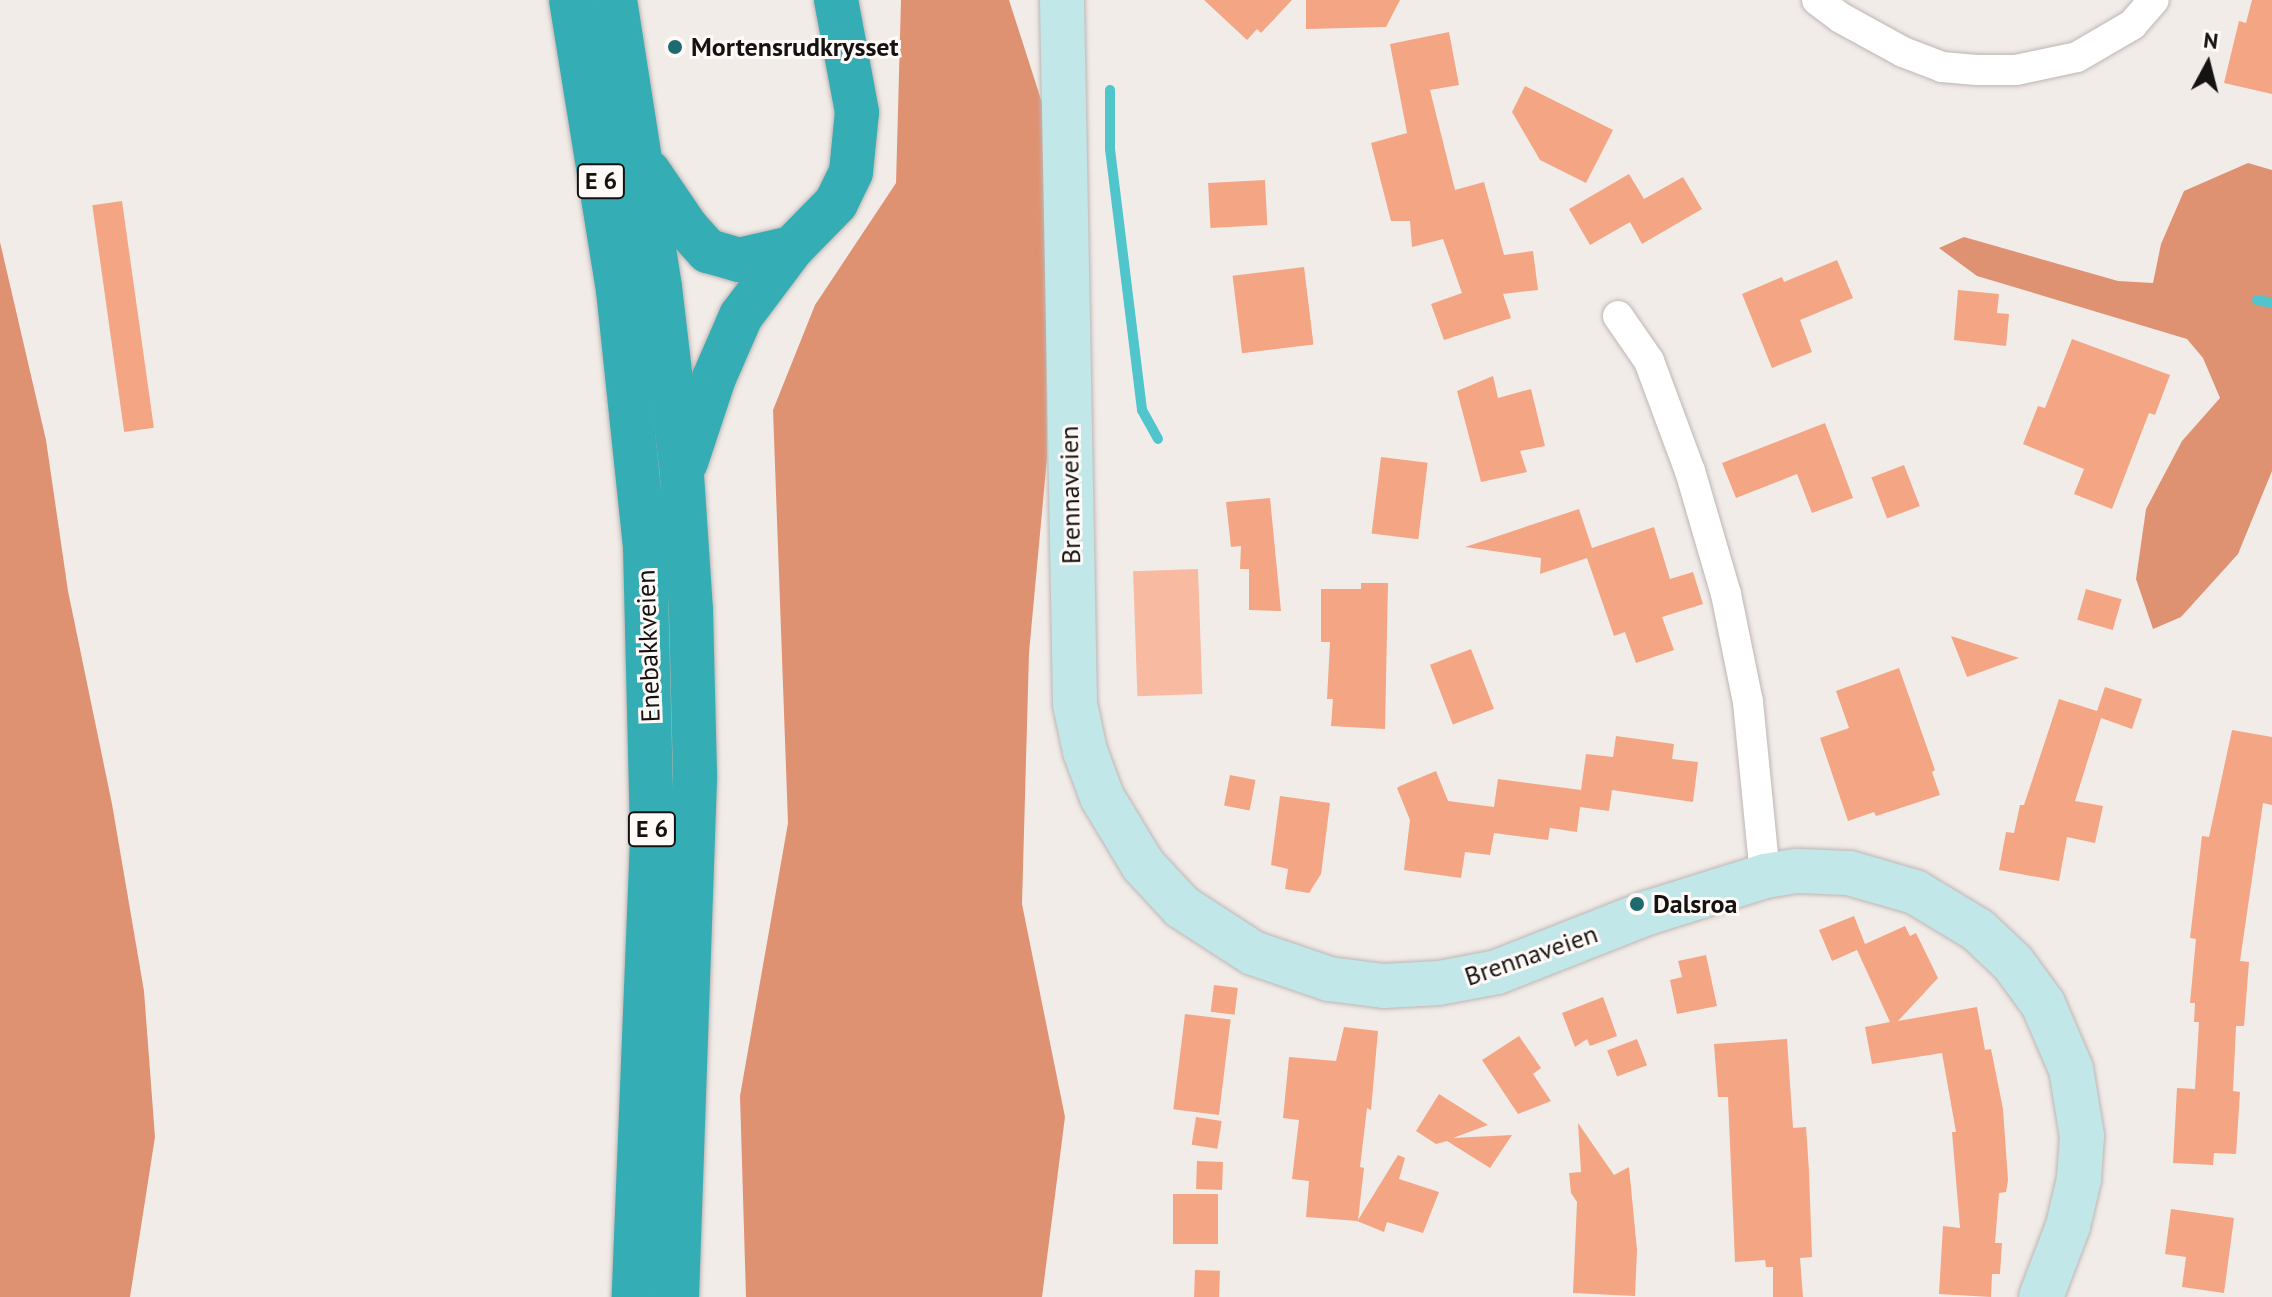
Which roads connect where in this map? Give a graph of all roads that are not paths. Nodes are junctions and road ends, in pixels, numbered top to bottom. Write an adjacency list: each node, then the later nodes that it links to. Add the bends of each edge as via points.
1 (571, 0): 12 (highway, Enebakkveien / E 6, via 618,290 646,573 652,839)
2 (615, 0): 7 (highway, Enebakkveien / E 6)
3 (836, 0): 8 (highway, via 855,98 854,158 836,203)
4 (1062, 0): 11 (street, Brennaveien, via 1075,704 1102,797 1143,865 1182,907 1253,953 1329,979 1384,986 1497,972 1647,913)
5 (1817, 0): 6 (street, via 1903,52 1942,67 1977,70 2016,70 2077,57 2132,25)
6 (2154, 0)
7 (642, 162): 8 (highway, via 708,251 739,260); 10 (highway, Enebakkveien / E 6)
8 (792, 248): 10 (highway, via 741,316)
9 (1618, 316): 11 (street, via 1649,361 1690,471 1726,594 1748,702)
10 (682, 475): 13 (highway, Enebakkveien / E 6, via 695,779)
11 (1765, 876): 14 (street, Brennaveien, via 1849,873 1915,892 1978,930 2031,985 2071,1069 2082,1136 2071,1214)
12 (634, 1297)
13 (677, 1297)
14 (2041, 1297)

